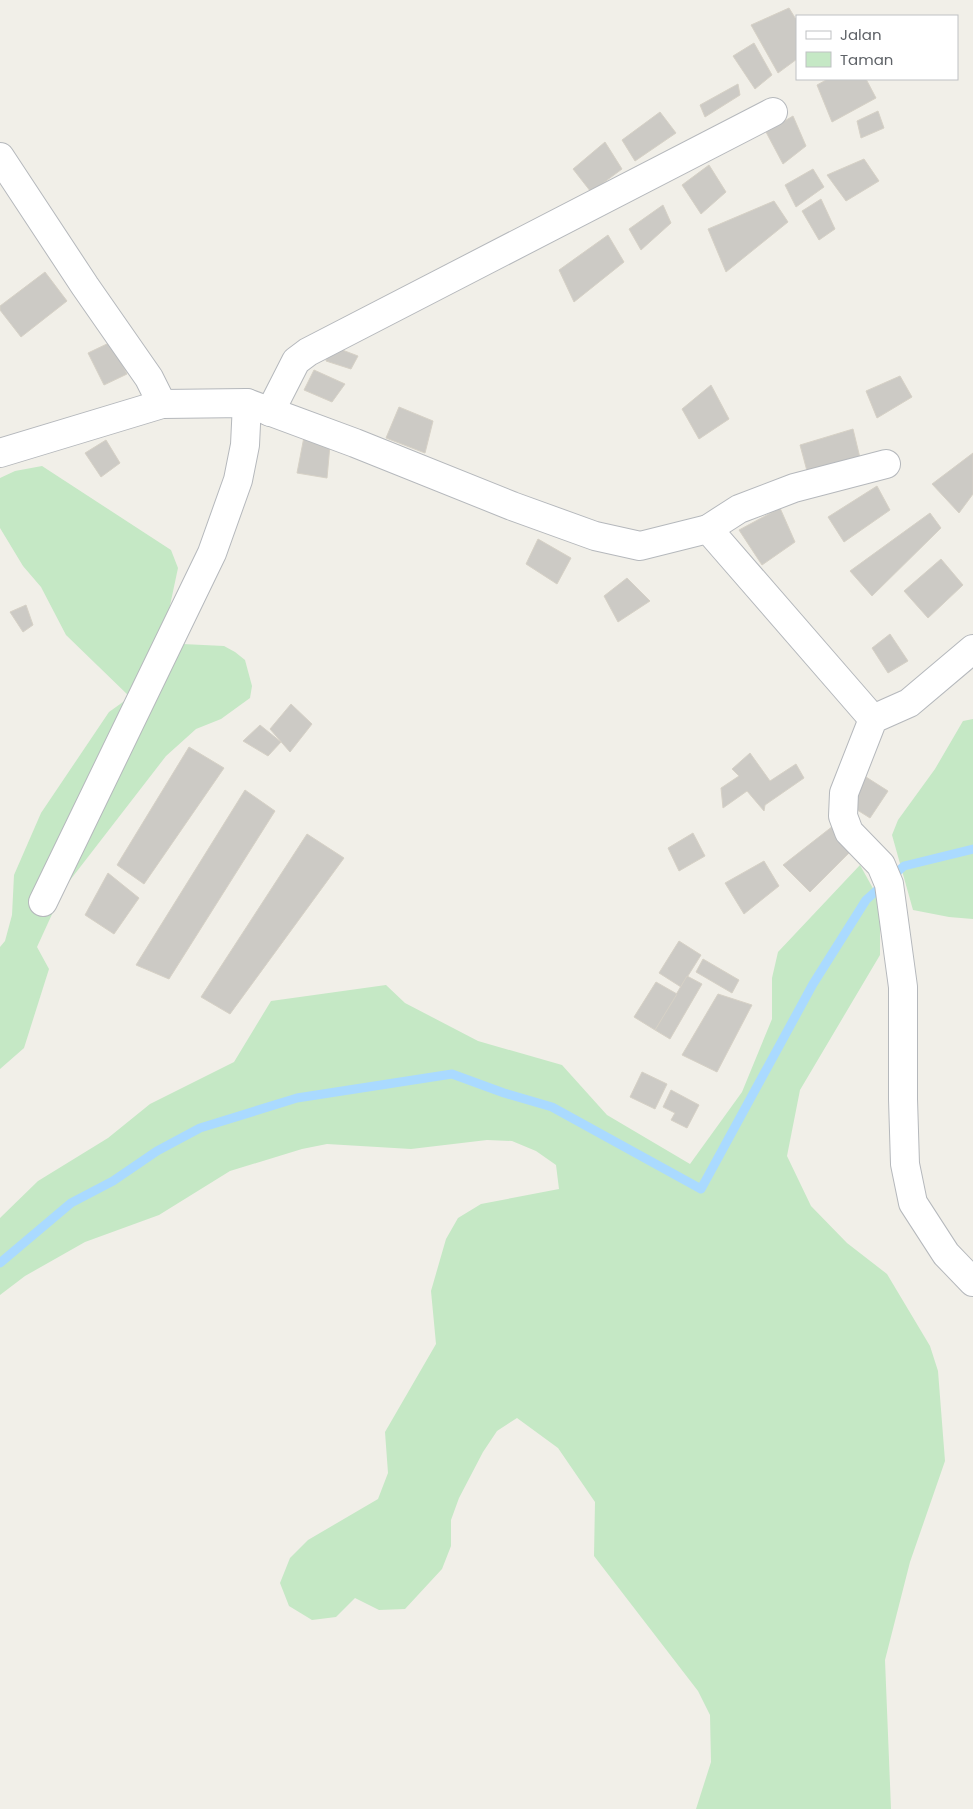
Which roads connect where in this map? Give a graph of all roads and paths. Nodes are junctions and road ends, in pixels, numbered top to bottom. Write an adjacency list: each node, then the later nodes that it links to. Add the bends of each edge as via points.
1 (773, 112): 4 (street, via 308,352)
2 (0, 157): 3 (street, via 149,378)
3 (162, 404): 4 (street); 5 (street)
4 (259, 407): 7 (street, via 595,536 640,546); 10 (street, via 212,553)
5 (0, 453)
6 (886, 464): 7 (street, via 794,488 739,509)
7 (708, 529): 9 (street)
8 (973, 649): 9 (street, via 909,703)
9 (873, 719): 11 (street, via 844,793 843,816 849,832 881,864 889,884 903,987 905,1164 913,1203 946,1254)
10 (43, 902)
11 (973, 1282)

